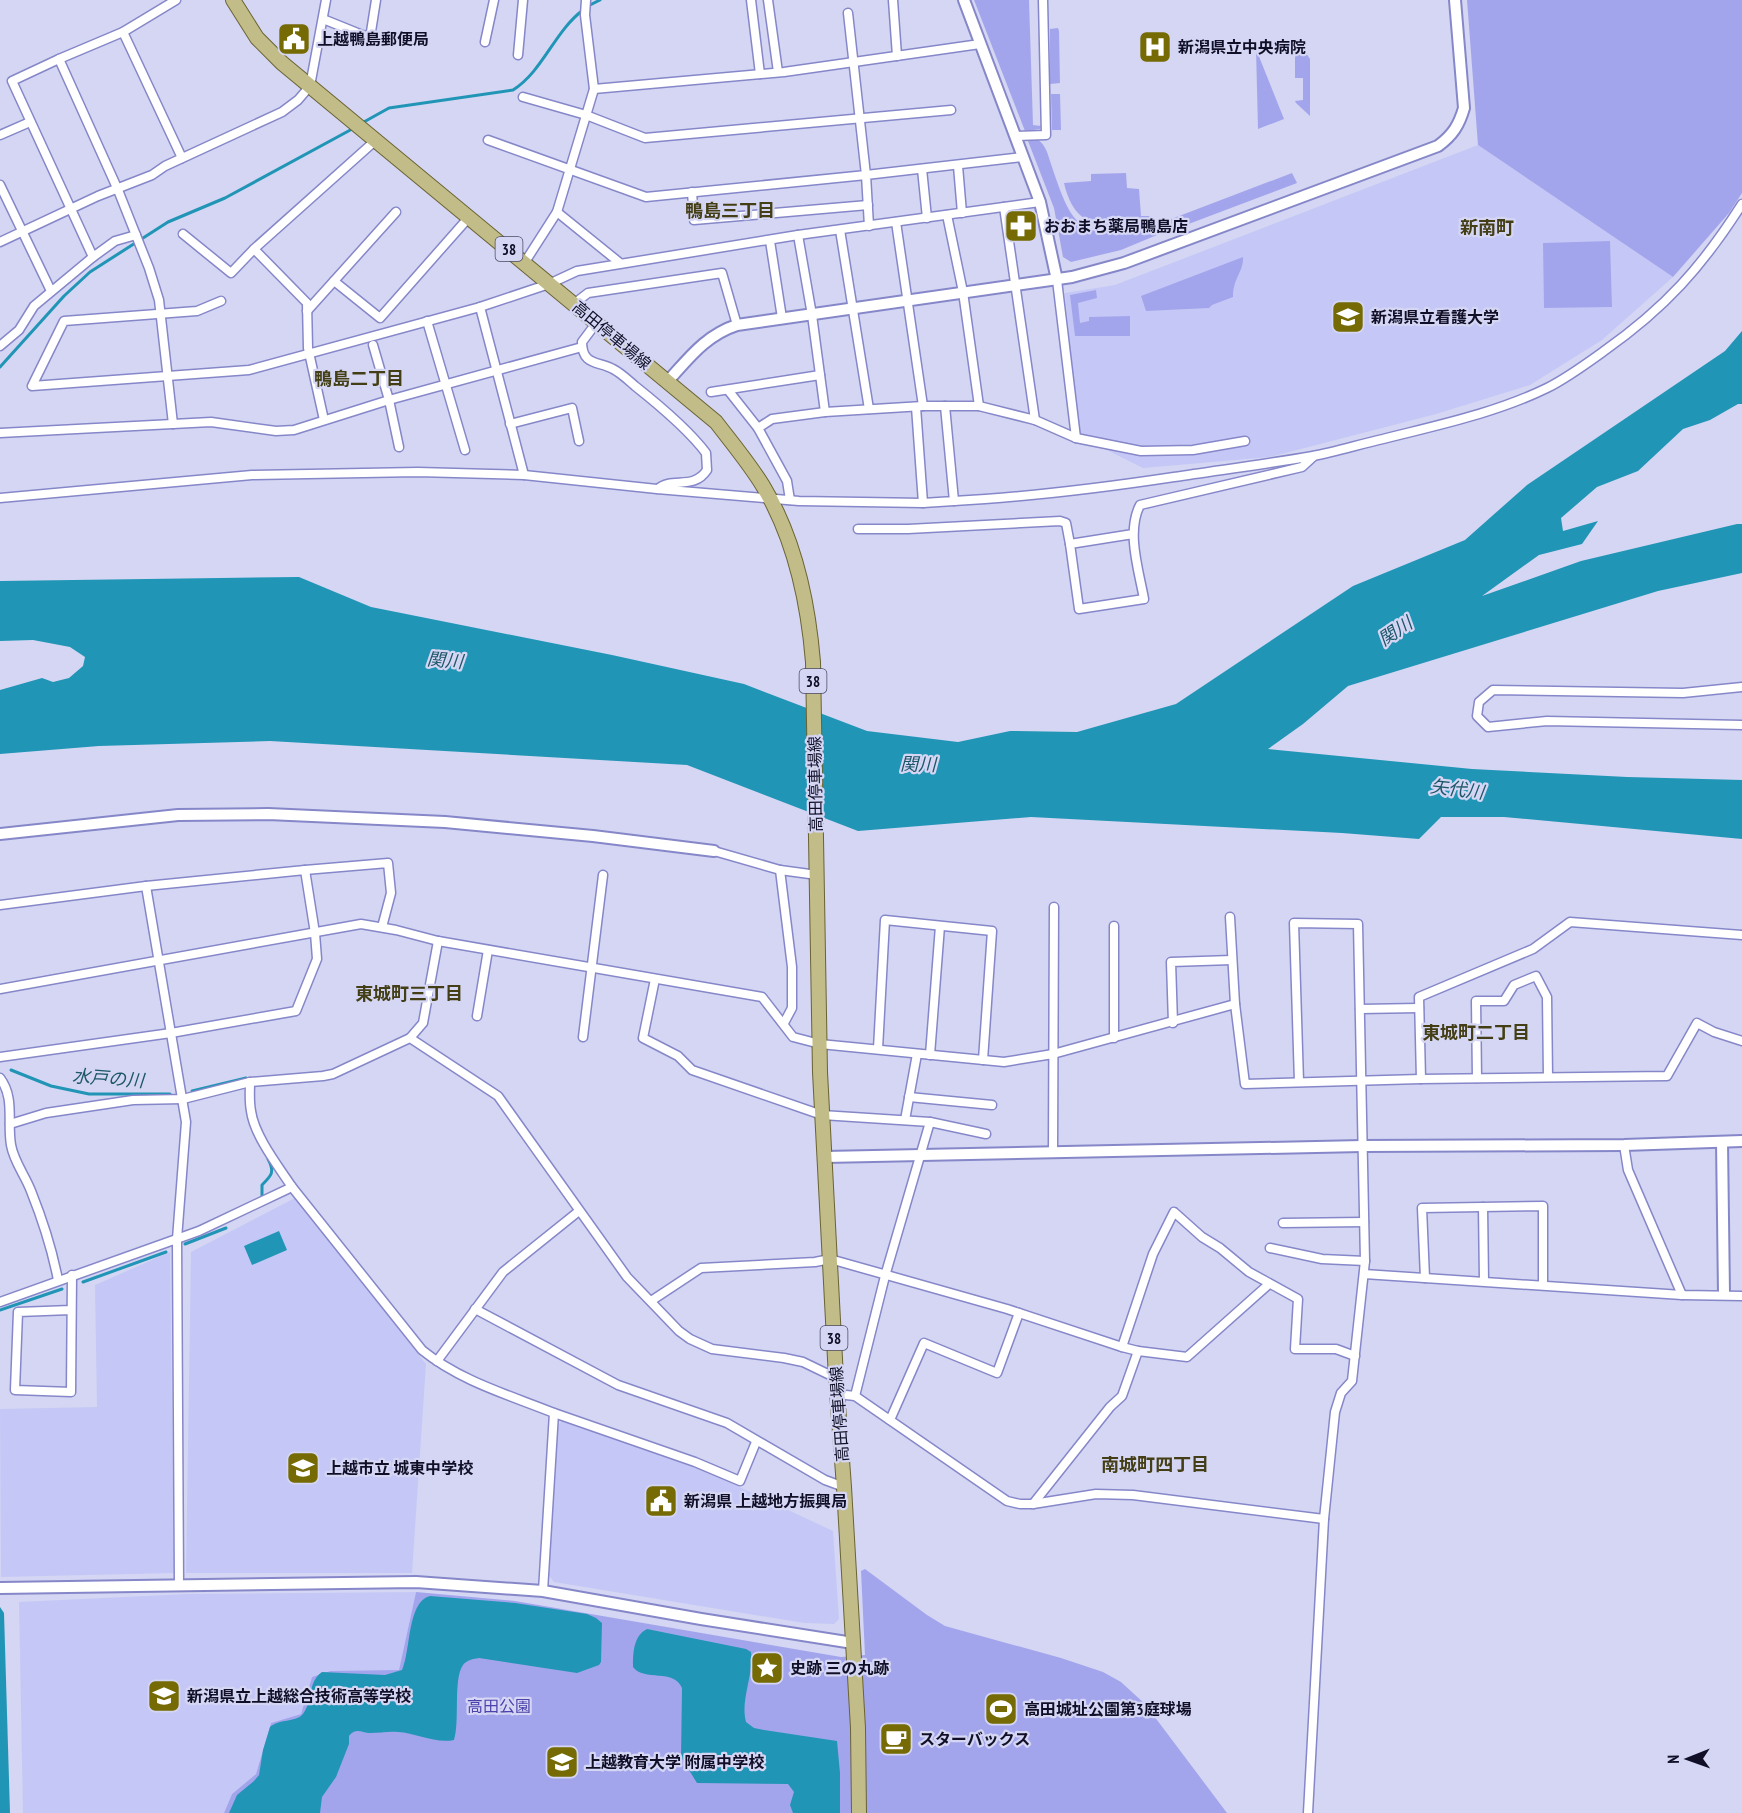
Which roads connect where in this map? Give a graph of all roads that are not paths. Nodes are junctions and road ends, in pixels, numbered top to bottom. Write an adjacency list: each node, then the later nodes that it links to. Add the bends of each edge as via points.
1 (176, 0): 16 (street)
2 (234, 0): 25 (main road, 高田停車場線 / 38, via 257,38)
3 (326, 0): 15 (street)
4 (376, 0): 15 (street, via 370,38)
5 (494, 0): 17 (street)
6 (523, 0): 19 (street)
7 (586, 0): 26 (street)
8 (751, 0): 24 (street)
9 (768, 0): 23 (street)
10 (893, 0): 20 (street)
11 (964, 0): 18 (street)
12 (1043, 0): 33 (street, via 1046,135)
13 (1455, 0): 69 (street, via 1464,108 1451,136 1438,146 1124,263)
14 (848, 13): 22 (street)
15 (323, 19): 25 (street)
16 (123, 32): 21 (street); 37 (street)
17 (484, 42)
18 (980, 44): 20 (street); 33 (street)
19 (518, 55)
20 (897, 56): 22 (street)
21 (59, 59): 31 (street, via 12,81); 43 (street)
22 (855, 62): 23 (street); 30 (street)
23 (778, 72): 24 (street)
24 (759, 74): 26 (street)
25 (310, 86): 34 (main road, 高田停車場線 / 38); 37 (street, via 282,112)
26 (594, 89): 29 (street)
27 (523, 97): 29 (street)
28 (951, 110): 30 (street)
29 (586, 116): 30 (street, via 645,138); 39 (street)
30 (861, 119): 41 (street)
31 (30, 122): 32 (street); 49 (street)
32 (0, 135)
33 (1015, 136): 36 (street)
34 (376, 140): 54 (main road, 高田停車場線 / 38); 65 (street)
35 (488, 140): 39 (street)
36 (1023, 157): 38 (street); 45 (street)
37 (182, 158): 43 (street)
38 (958, 166): 40 (street); 52 (street)
39 (571, 168): 44 (street, via 646,196); 51 (street)
40 (922, 169): 41 (street); 55 (street)
41 (866, 175): 44 (street); 47 (street)
42 (0, 185): 59 (street)
43 (118, 190): 49 (street); 61 (street)
44 (692, 192): 47 (street, via 694,220)
45 (1040, 202): 48 (street); 69 (street)
46 (1742, 204): 115 (street, via 1695,271 1661,306 1582,367 1549,387 1517,402 1446,423)
47 (868, 205): 57 (street)
48 (1004, 207): 52 (street); 72 (street)
49 (70, 209): 59 (street); 66 (street)
50 (396, 212): 70 (street)
51 (557, 212): 67 (street); 68 (street)
52 (962, 213): 53 (street)
53 (947, 215): 55 (street); 74 (street)
54 (470, 216): 67 (main road, 高田停車場線 / 38); 70 (street, via 380,318)
55 (927, 218): 56 (street)
56 (896, 222): 57 (street); 76 (street)
57 (869, 226): 58 (street)
58 (840, 230): 62 (street); 79 (street)
59 (22, 232): 64 (street); 73 (street)
60 (183, 234): 65 (street, via 231,273)
61 (136, 235): 66 (street, via 115,241); 81 (street, via 159,300)
62 (798, 235): 63 (street); 82 (street)
63 (770, 241): 68 (street); 83 (street)
64 (0, 242)
65 (254, 249): 80 (street, via 307,303)
66 (93, 257): 73 (street)
67 (525, 262): 71 (main road, 高田停車場線 / 38)
68 (620, 263): 71 (street, via 577,271)
69 (1057, 280): 72 (street); 110 (street)
70 (334, 281): 80 (street)
71 (549, 284): 77 (main road, 高田停車場線 / 38); 78 (street)
72 (1017, 284): 74 (street); 105 (street)
73 (51, 291): 88 (street, via 34,306 19,330)
74 (963, 292): 76 (street); 101 (street)
75 (221, 301): 81 (street, via 197,310)
76 (908, 301): 79 (street); 99 (street)
77 (574, 303): 85 (main road, 高田停車場線 / 38); 86 (street, via 588,293 722,273)
78 (480, 307): 84 (street); 91 (street)
79 (852, 309): 82 (street); 102 (street)
80 (307, 311): 90 (street)
81 (160, 314): 92 (street); 92 (street, via 64,321 32,386)
82 (812, 315): 83 (street); 93 (street)
83 (782, 318): 86 (street)
84 (427, 321): 90 (street); 95 (street)
85 (597, 322): 89 (street); 94 (main road, 高田停車場線 / 38)
86 (737, 325): 94 (street, via 699,346)
87 (373, 345): 98 (street)
88 (0, 346)
89 (582, 348): 91 (street); 117 (street, via 589,361 613,369 658,405 706,453 707,470 699,479)
90 (309, 353): 92 (street, via 249,370); 104 (street)
91 (496, 372): 95 (street); 107 (street)
92 (167, 375): 106 (street)
93 (820, 375): 96 (street); 103 (street)
94 (668, 381): 121 (main road, 高田停車場線 / 38, via 717,422)
95 (445, 385): 98 (street); 114 (street)
96 (728, 390): 97 (street); 108 (street)
97 (711, 392)
98 (389, 400): 104 (street); 113 (street)
99 (920, 406): 100 (street); 102 (street); 122 (street)
100 (945, 406): 101 (street); 120 (street)
101 (979, 406): 105 (street)
102 (869, 409): 103 (street)
103 (825, 412): 108 (street, via 772,419)
104 (324, 420): 106 (street, via 294,430 276,431 211,422)
105 (1035, 420): 110 (street)
106 (173, 424): 109 (street)
107 (510, 424): 111 (street, via 572,408); 116 (street)
108 (758, 428): 119 (street, via 787,481)
109 (0, 433)
110 (1076, 438): 112 (street, via 1141,452 1193,450)
111 (579, 441)
112 (1245, 441)
113 (399, 447)
114 (465, 450)
115 (1315, 456): 120 (street, via 1081,490); 124 (street, via 1302,467 1140,505 1135,514)
116 (524, 475): 117 (street); 118 (street, via 252,475)
117 (657, 489): 121 (street)
118 (0, 498)
119 (790, 500): 121 (street); 122 (street)
120 (954, 501): 122 (street)
121 (772, 502): 130 (main road, 高田停車場線 / 38, via 800,574 811,639)
122 (923, 503)
123 (858, 529): 125 (street, via 1060,521 1066,523)
124 (1134, 534): 125 (street); 125 (street, via 1144,599 1133,601 1079,609)
125 (1070, 544)
126 (1742, 687): 127 (street, via 1683,693 1493,690 1479,702 1477,716 1488,727 1547,721)
127 (1742, 725)
128 (0, 834): 129 (street, via 178,815 268,814 444,822)
129 (714, 851): 132 (street)
130 (817, 868): 132 (street); 161 (main road, 高田停車場線 / 38)
131 (305, 870): 134 (street); 140 (street, via 388,863 391,893); 141 (street)
132 (780, 870): 154 (street, via 792,967 792,1008)
133 (603, 875): 147 (street)
134 (146, 886): 135 (street); 145 (street)
135 (0, 905)
136 (1054, 907): 164 (street)
137 (1230, 917): 146 (street)
138 (940, 926): 162 (street, via 885,920); 165 (street); 167 (street, via 992,931)
139 (1113, 926): 159 (street)
140 (382, 927): 141 (street, via 362,924); 143 (street)
141 (315, 933): 145 (street); 156 (street, via 317,960 296,1011)
142 (1742, 935): 151 (street, via 1570,922 1533,950 1419,997)
143 (438, 941): 144 (street); 158 (street, via 423,1023)
144 (488, 950): 147 (street); 153 (street)
145 (159, 960): 149 (street); 156 (street)
146 (1232, 960): 150 (street); 155 (street, via 1171,962)
147 (591, 968): 148 (street); 157 (street)
148 (655, 979): 154 (street, via 762,997); 178 (street, via 643,1038 678,1056 692,1070)
149 (0, 989)
150 (1235, 1004): 155 (street); 174 (street, via 1245,1084)
151 (1419, 1008): 152 (street); 171 (street)
152 (1360, 1009): 172 (street); 174 (street, via 1358,924 1294,923)
153 (477, 1016)
154 (784, 1023): 161 (street, via 793,1036)
155 (1173, 1023): 159 (street)
156 (171, 1033): 166 (street); 176 (street)
157 (583, 1037)
158 (410, 1038): 173 (street, via 333,1074); 192 (street, via 498,1096)
159 (1114, 1038): 164 (street)
160 (1742, 1041): 168 (street, via 1697,1023 1666,1076)
161 (820, 1044): 162 (street); 178 (main road, 高田停車場線 / 38)
162 (878, 1049): 163 (street)
163 (917, 1054): 165 (street); 175 (street)
164 (1053, 1054): 167 (street, via 1004,1062); 187 (street)
165 (930, 1055): 167 (street)
166 (0, 1058)
167 (983, 1060)
168 (1548, 1077): 170 (street); 170 (street, via 1547,997 1536,976 1514,986 1504,1001 1476,1001)
169 (0, 1078): 181 (street, via 8,1093)
170 (1477, 1078): 171 (street)
171 (1420, 1079): 172 (street)
172 (1362, 1081): 174 (street); 186 (street)
173 (250, 1082): 176 (street); 190 (street, via 251,1112 257,1129)
174 (1299, 1082)
175 (909, 1097): 177 (street); 179 (street)
176 (183, 1099): 181 (street, via 122,1101 46,1113); 195 (street, via 186,1122)
177 (992, 1105)
178 (822, 1114): 179 (street); 189 (main road, 高田停車場線 / 38)
179 (904, 1120): 180 (street)
180 (930, 1122): 182 (street); 188 (street)
181 (10, 1124): 203 (street, via 14,1159 50,1240)
182 (986, 1134)
183 (1742, 1141): 184 (street)
184 (1722, 1142): 185 (street); 207 (street)
185 (1624, 1145): 186 (street); 208 (street, via 1628,1170)
186 (1362, 1146): 187 (street); 193 (street)
187 (1053, 1152): 188 (street)
188 (921, 1154): 189 (street); 201 (street)
189 (825, 1157): 197 (main road, 高田停車場線 / 38)
190 (292, 1187): 195 (street); 218 (street, via 422,1350)
191 (1483, 1207): 202 (street, via 1422,1208); 204 (street); 206 (street, via 1543,1206)
192 (579, 1211): 210 (street, via 627,1278); 212 (street, via 503,1272)
193 (1364, 1222): 194 (street); 198 (street)
194 (1283, 1224)
195 (177, 1239): 200 (street); 228 (street)
196 (1270, 1248): 198 (street, via 1322,1259)
197 (830, 1259): 201 (street); 210 (street, via 701,1268); 219 (main road, 高田停車場線 / 38)
198 (1365, 1261): 199 (street)
199 (1364, 1274): 202 (street); 217 (street)
200 (72, 1275): 203 (street); 213 (street)
201 (885, 1276): 214 (street); 221 (street)
202 (1425, 1278): 204 (street)
203 (58, 1280): 211 (street)
204 (1484, 1281): 206 (street)
205 (1269, 1284): 215 (street, via 1202,1237 1174,1212 1153,1254); 216 (street, via 1188,1358); 217 (street, via 1298,1299 1295,1349 1336,1349)
206 (1543, 1285): 208 (street)
207 (1724, 1294): 208 (street); 209 (street)
208 (1682, 1295)
209 (1742, 1296)
210 (651, 1301): 219 (street, via 679,1331 703,1346 803,1362)
211 (0, 1302)
212 (476, 1309): 218 (street); 224 (street, via 618,1386 727,1423)
213 (71, 1310): 213 (street, via 18,1312 15,1390 71,1392)
214 (1019, 1313): 215 (street); 223 (street, via 997,1373 924,1344)
215 (1122, 1347): 216 (street)
216 (1138, 1351): 226 (street, via 1122,1396)
217 (1355, 1356): 227 (street, via 1352,1381 1341,1393 1335,1412)
218 (437, 1361): 222 (street, via 470,1380)
219 (836, 1378): 220 (main road, 高田停車場線 / 38)
220 (837, 1394): 221 (street); 225 (main road, 高田停車場線 / 38)
221 (855, 1396): 223 (street)
222 (554, 1413): 224 (street, via 740,1481); 230 (street)
223 (890, 1420): 226 (street, via 1007,1501)
224 (756, 1442): 225 (street)
225 (844, 1487): 231 (main road, 高田停車場線 / 38)
226 (1033, 1504): 227 (street, via 1096,1494 1132,1495)
227 (1324, 1519): 233 (street)
228 (179, 1586): 229 (street); 230 (street, via 416,1582)
229 (0, 1588)
230 (543, 1591): 231 (street)
231 (853, 1643): 232 (main road, 高田停車場線 / 38)
232 (859, 1813)
233 (1308, 1813)

